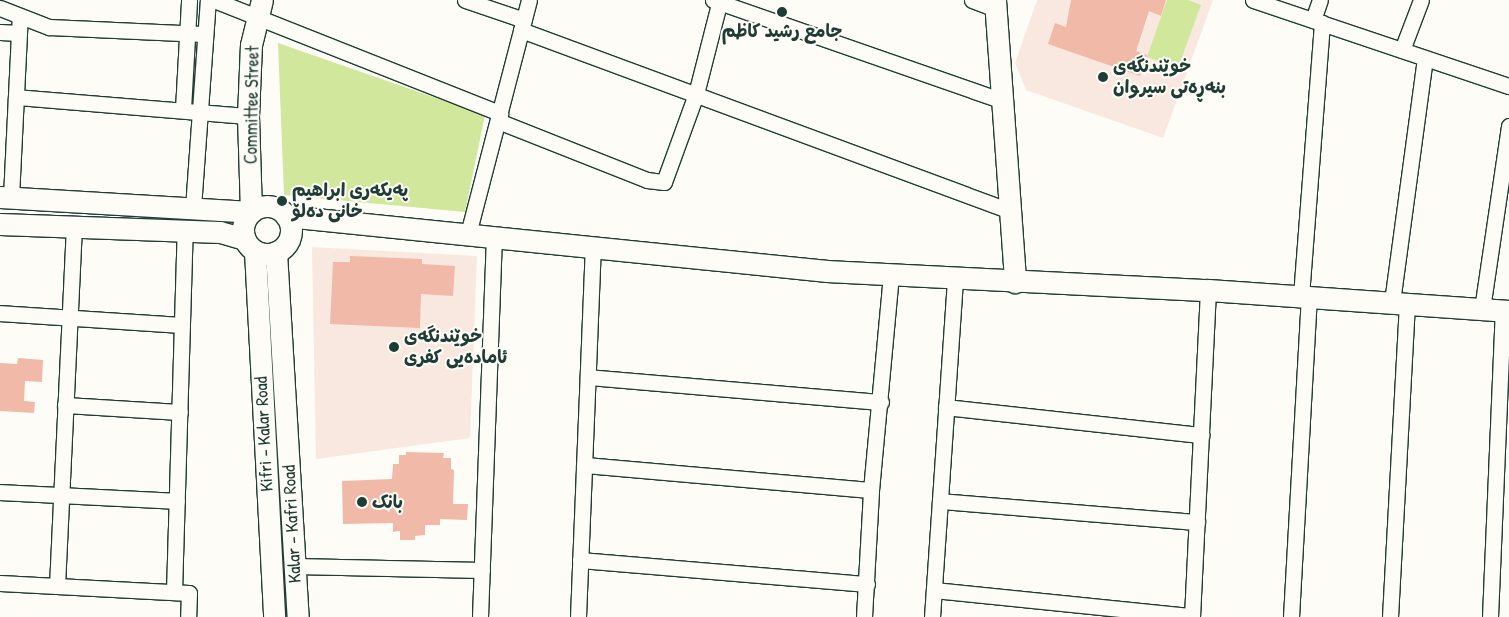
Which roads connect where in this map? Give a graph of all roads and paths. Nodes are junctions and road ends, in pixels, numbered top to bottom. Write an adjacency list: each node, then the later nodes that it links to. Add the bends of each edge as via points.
1 (189, 0): 20 (street)
2 (208, 0): 21 (street)
3 (214, 0): 12 (street)
4 (465, 0): 17 (street)
5 (529, 0): 17 (street)
6 (972, 0): 11 (street)
7 (1253, 0): 16 (street)
8 (1320, 0): 16 (street)
9 (1421, 0): 23 (street)
10 (718, 1): 26 (street); 28 (street)
11 (996, 4): 28 (main road)
12 (230, 6): 14 (street); 22 (street, via 244,26)
13 (0, 8): 15 (street)
14 (260, 9): 22 (main road, Committee Street); 31 (street)
15 (20, 16): 19 (street); 20 (street, via 49,27)
16 (1318, 22): 23 (street); 51 (street)
17 (523, 25): 26 (street); 31 (street)
18 (0, 32): 19 (street)
19 (19, 33): 27 (street)
20 (187, 33): 21 (street); 29 (street)
21 (203, 34): 29 (street)
22 (251, 45): 30 (main road, Committee Street)
23 (1402, 50): 24 (street)
24 (1425, 58): 25 (street); 52 (street)
25 (1509, 86)
26 (696, 94): 31 (street, via 668,178 658,183); 36 (street)
27 (16, 97): 29 (street); 34 (street)
28 (1003, 101): 36 (main road)
29 (191, 109): 30 (street); 35 (street)
30 (248, 116): 37 (main road, Committee Street)
31 (499, 117): 42 (street)
32 (1509, 126): 33 (street)
33 (1506, 187): 53 (street)
34 (5, 197): 35 (main road)
35 (193, 208): 37 (main road)
36 (1010, 211): 49 (main road)
37 (251, 212): 38 (main road, via 270,206); 44 (main road, via 244,224)
38 (288, 223): 42 (main road, via 372,223 385,228); 46 (main road, via 287,244)
39 (0, 224): 40 (main road)
40 (74, 228): 41 (main road); 56 (street)
41 (185, 230): 44 (main road, via 226,232); 57 (street)
42 (468, 234): 43 (main road)
43 (494, 237): 45 (main road); 73 (street)
44 (250, 245): 46 (main road); 81 (main road, Kifri - Kalar Road)
45 (593, 249): 47 (main road); 58 (street)
46 (276, 252): 72 (main road, Kalar - Kafri Road)
47 (891, 276): 48 (main road); 59 (street)
48 (955, 279): 49 (main road); 61 (street)
49 (1015, 282): 50 (main road)
50 (1208, 290): 51 (main road); 63 (street)
51 (1305, 296): 52 (main road); 87 (street)
52 (1400, 303): 53 (main road); 88 (street)
53 (1482, 309): 54 (main road)
54 (1506, 310): 89 (street)
55 (0, 313): 56 (street)
56 (70, 318): 57 (street); 60 (street)
57 (182, 325): 62 (street)
58 (588, 377): 59 (street); 64 (street)
59 (881, 402): 65 (street)
60 (65, 405): 62 (street); 67 (street)
61 (946, 407): 63 (street); 69 (street)
62 (180, 412): 68 (street)
63 (1201, 434): 70 (street)
64 (584, 465): 65 (street); 71 (street)
65 (871, 490): 75 (street)
66 (0, 492): 67 (street)
67 (61, 495): 68 (street); 76 (street)
68 (177, 501): 78 (street)
69 (940, 501): 70 (street); 77 (street)
70 (1196, 522): 79 (street)
71 (580, 560): 75 (street); 84 (street)
72 (294, 566): 73 (street); 82 (main road, Kalar - Kafri Road)
73 (482, 570): 83 (street)
74 (0, 583): 76 (street)
75 (867, 584): 85 (street)
76 (57, 586): 78 (street)
77 (934, 590): 79 (street); 86 (street)
78 (174, 592): 80 (street, via 189,593)
79 (1192, 616)
80 (188, 617)
81 (274, 617)
82 (298, 617)
83 (480, 617)
84 (578, 617)
85 (864, 617)
86 (932, 617)
87 (1291, 617)
88 (1390, 617)
89 (1490, 617)

